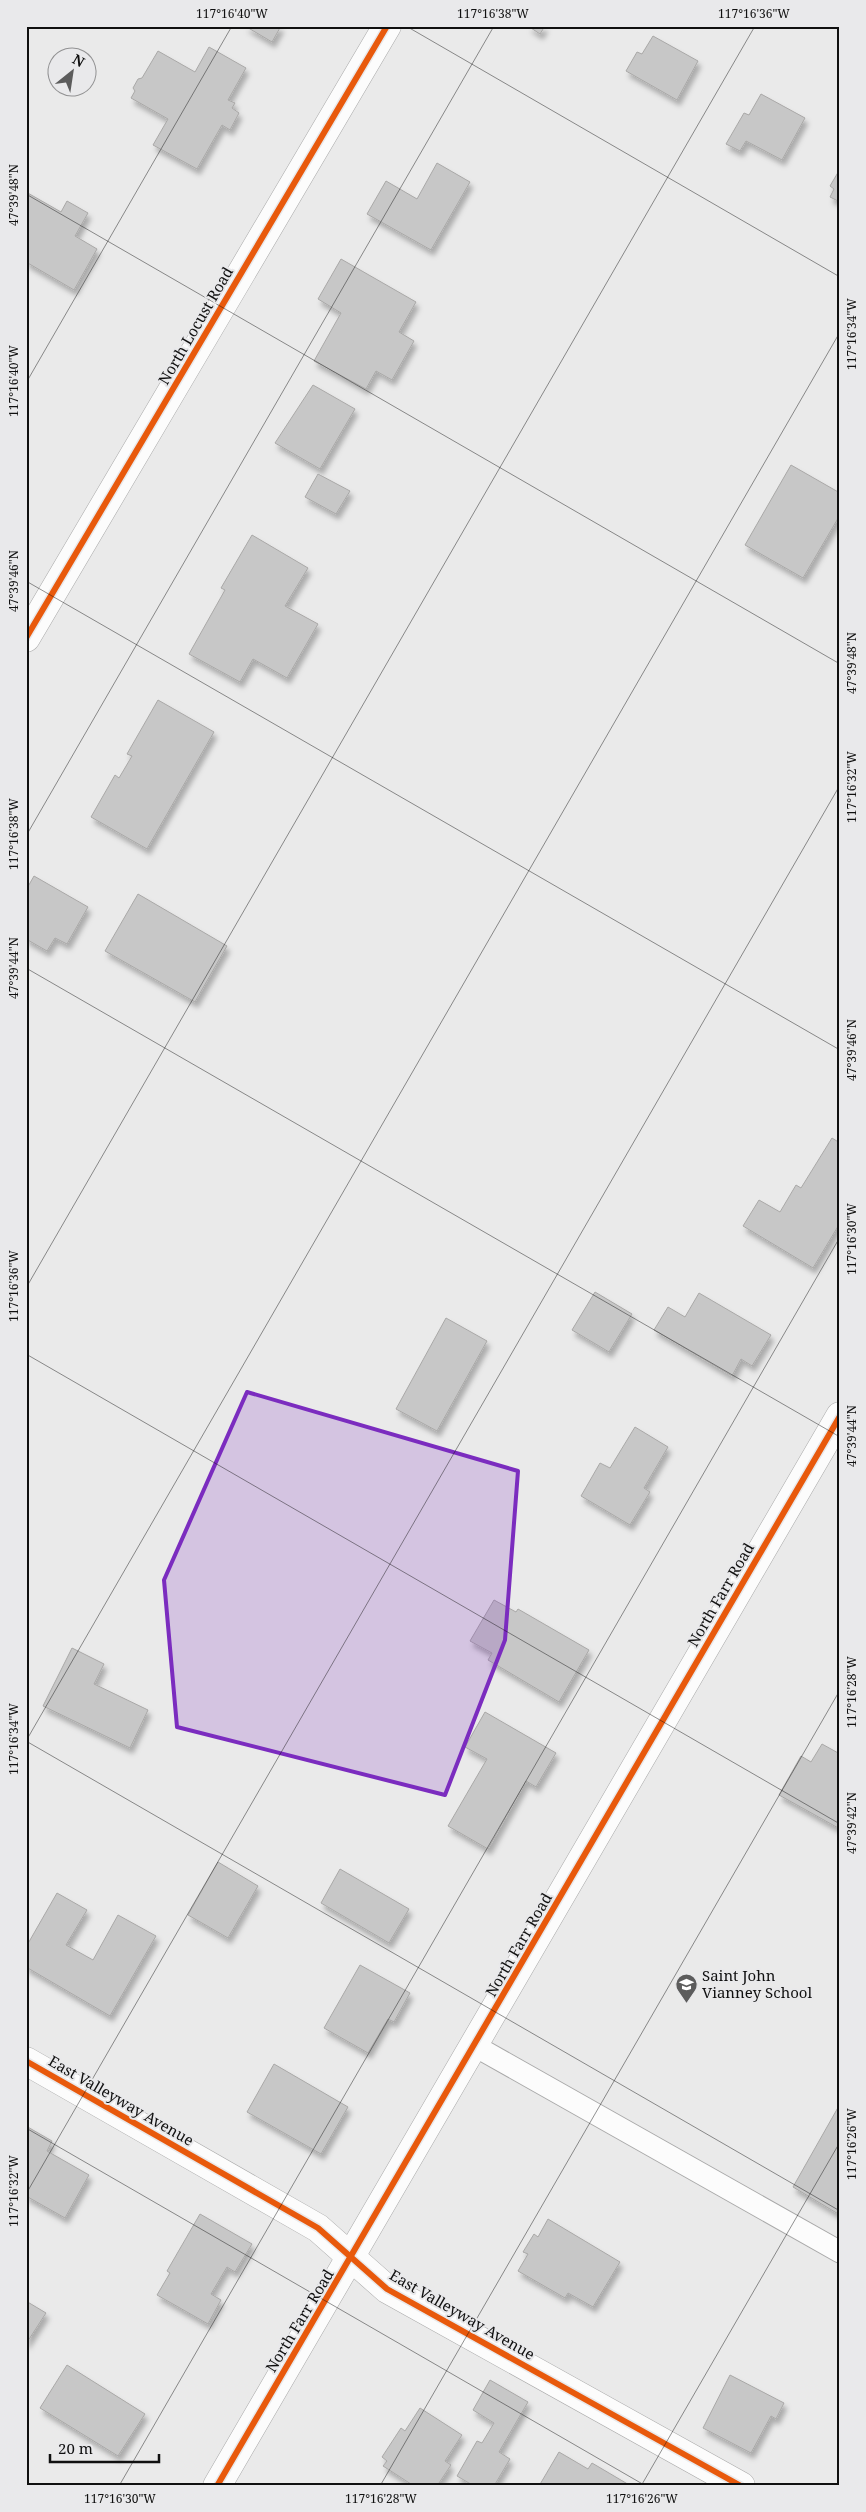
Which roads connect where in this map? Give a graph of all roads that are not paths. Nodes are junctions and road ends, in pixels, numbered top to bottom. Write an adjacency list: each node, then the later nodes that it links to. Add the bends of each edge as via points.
1 (387, 26): 2 (street, North Locust Road)
2 (26, 638)
3 (840, 1416): 4 (street, North Farr Road)
4 (475, 2046): 6 (lane); 7 (street, North Farr Road)
5 (26, 2061): 7 (street, East Valleyway Avenue, via 318,2228)
6 (840, 2252)
7 (351, 2258): 8 (street, North Farr Road); 9 (street, East Valleyway Avenue, via 387,2289)
8 (217, 2486)
9 (741, 2486)

